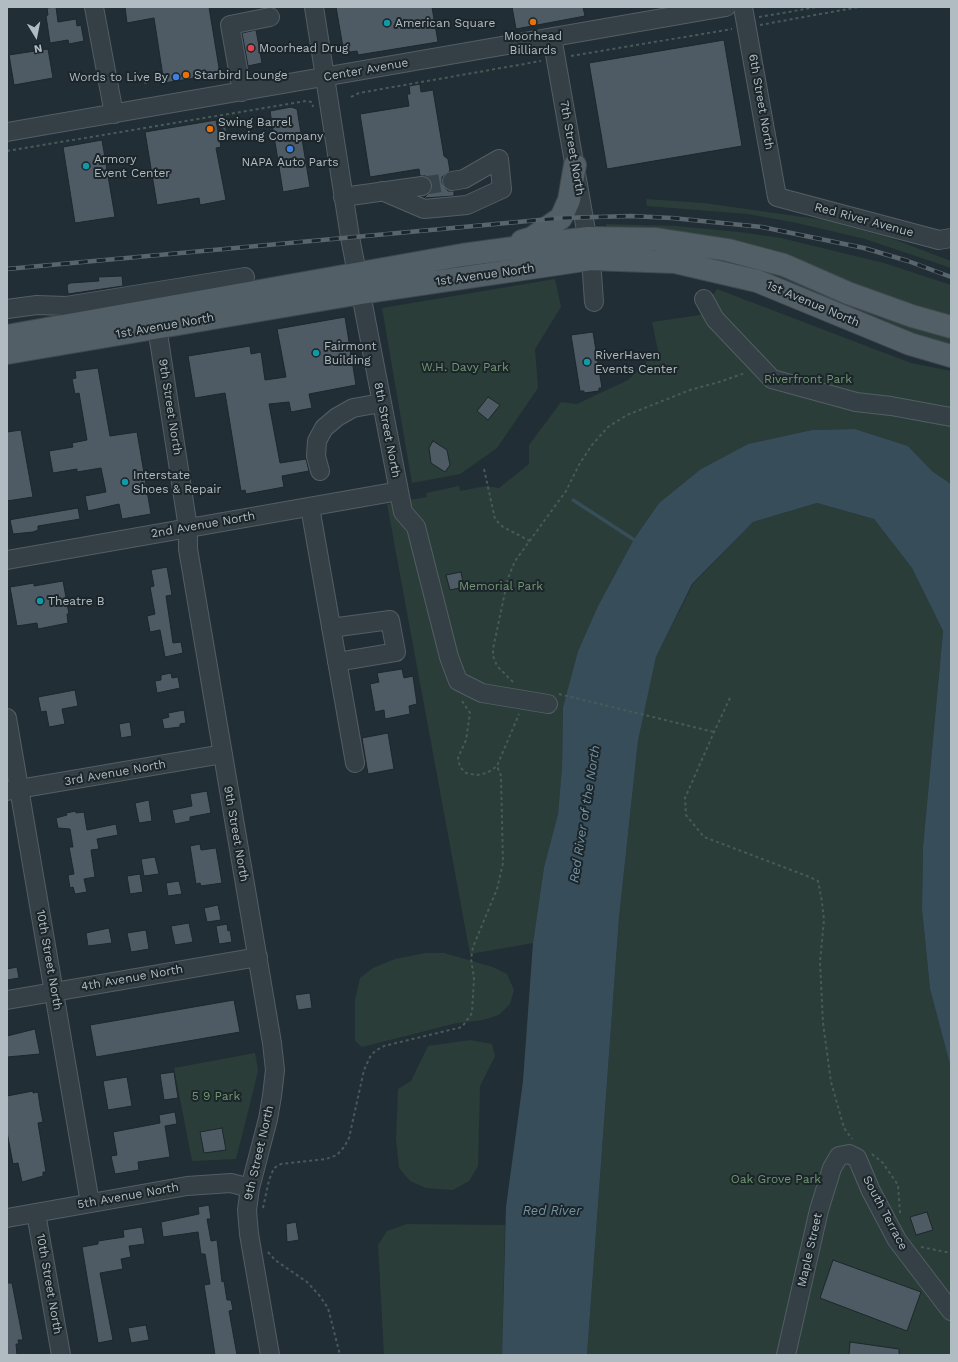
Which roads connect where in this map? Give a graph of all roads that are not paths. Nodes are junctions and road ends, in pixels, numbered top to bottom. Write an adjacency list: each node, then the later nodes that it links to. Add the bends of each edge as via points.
1 (94, 7): 9 (street)
2 (314, 7): 7 (street, 8th Street North)
3 (726, 7): 6 (street, Center Avenue)
4 (744, 7): 16 (street, 6th Street North)
5 (270, 17): 8 (street, via 230,25)
6 (552, 37): 7 (street, Center Avenue); 11 (street, 7th Street North)
7 (325, 78): 8 (street, Center Avenue); 15 (street, 8th Street North)
8 (242, 92): 9 (street, Center Avenue)
9 (114, 114): 10 (street, Center Avenue)
10 (7, 132)
11 (575, 165): 18 (street, 7th Street North); 19 (main road, via 569,200 561,218 532,238)
12 (452, 181): 14 (street, via 464,179 499,159 502,189 467,205 424,209)
13 (422, 186): 14 (street)
14 (382, 191): 15 (street)
15 (343, 197): 21 (street, 8th Street North)
16 (777, 197): 17 (street, Red River Avenue, via 939,240)
17 (951, 238)
18 (590, 249): 19 (main road, 1st Avenue North); 21 (main road, 1st Avenue North); 23 (street, 7th Street North); 26 (main road, 1st Avenue North, via 656,239 728,250 784,265 848,293); 29 (main road, 1st Avenue North, via 675,262 757,281 910,344)
19 (462, 256): 21 (main road, 1st Avenue North)
20 (245, 278): 24 (street, via 66,306 37,305)
21 (359, 284): 25 (main road, 1st Avenue North); 30 (street, 8th Street North)
22 (704, 299): 31 (street, via 714,319 772,379 848,400)
23 (594, 302)
24 (7, 309)
25 (156, 319): 27 (main road, 1st Avenue North); 28 (main road, 1st Avenue North); 35 (street, 9th Street North)
26 (951, 327)
27 (7, 336)
28 (7, 353)
29 (951, 356)
30 (381, 402): 32 (street, via 353,408 337,416 324,428 317,441 316,456); 33 (street, 8th Street North)
31 (951, 418)
32 (320, 471)
33 (399, 492): 34 (street, 2nd Avenue North); 39 (street, 8th Street North, via 403,512 416,527 449,657 458,681 482,693 524,700)
34 (310, 507): 35 (street, 2nd Avenue North); 37 (street)
35 (188, 528): 36 (street, 2nd Avenue North); 41 (street, 9th Street North, via 188,549)
36 (7, 560)
37 (331, 628): 38 (street); 38 (street, via 390,620 396,652)
38 (337, 662): 42 (street)
39 (550, 699)
40 (7, 718): 43 (street, 10th Street North)
41 (223, 754): 43 (street, 3rd Avenue North); 44 (street, 9th Street North)
42 (355, 762)
43 (13, 790): 45 (street, 10th Street North)
44 (258, 956): 45 (street, 4th Avenue North); 48 (street, 9th Street North, via 275,1070 268,1119)
45 (54, 992): 46 (street, 4th Avenue North); 49 (street, 10th Street North)
46 (7, 1000)
47 (851, 1147): 52 (street, South Terrace, via 897,1240); 55 (street, Maple Street, via 839,1156 832,1168)
48 (250, 1188): 49 (street, 5th Avenue North, via 231,1183 208,1183); 54 (street, 9th Street North, via 247,1210 249,1234)
49 (90, 1203): 50 (street, 5th Avenue North)
50 (36, 1212): 51 (street, 5th Avenue North); 53 (street, 10th Street North)
51 (7, 1218)
52 (951, 1311)
53 (61, 1355)
54 (270, 1355)
55 (786, 1355)

